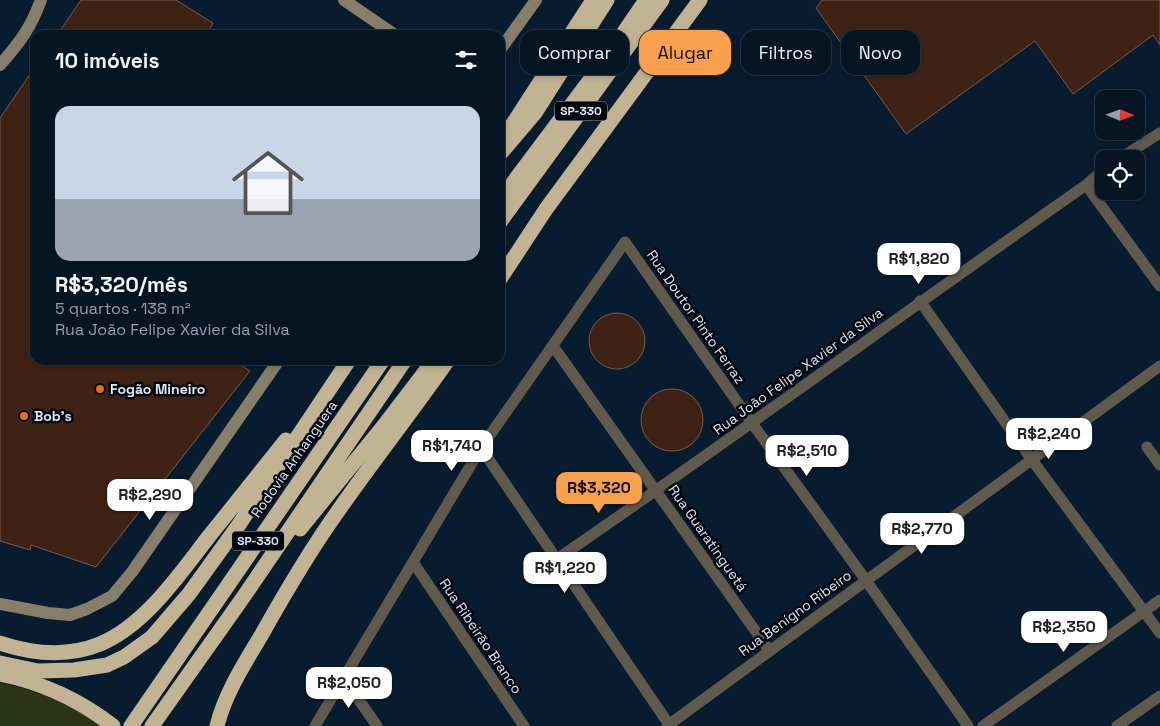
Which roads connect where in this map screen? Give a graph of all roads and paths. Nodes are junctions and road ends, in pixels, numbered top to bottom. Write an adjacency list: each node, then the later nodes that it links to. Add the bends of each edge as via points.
1 (41, 0): 14 (street, via 23,39)
2 (344, 0): 10 (street)
3 (536, 0): 13 (street)
4 (593, 0): 17 (highway)
5 (607, 0): 18 (highway, via 535,113)
6 (638, 0): 11 (highway)
7 (646, 0): 12 (highway, SP-330)
8 (662, 0): 23 (highway, SP-330)
9 (700, 0): 24 (highway)
10 (388, 30)
11 (622, 30)
12 (626, 30)
13 (505, 43)
14 (0, 65)
15 (594, 75): 22 (highway, SP-330)
16 (1160, 133): 19 (street)
17 (505, 136)
18 (505, 148)
19 (1134, 150)
20 (1095, 177): 21 (street, Rua João Felipe Xavier da Silva)
21 (1086, 185): 27 (street); 28 (street, Rua João Felipe Xavier da Silva)
22 (505, 193)
23 (505, 215)
24 (516, 253): 25 (highway); 26 (highway)
25 (505, 267)
26 (505, 271)
27 (1160, 286)
28 (920, 301): 38 (street, Rua João Felipe Xavier da Silva); 41 (street)
29 (553, 346): 38 (street, Rua Doutor Pinto Ferraz, via 625,242); 40 (street); 43 (street, Rua Guaratinguetá)
30 (276, 365): 49 (street, via 112,596 70,615)
31 (345, 365): 52 (highway, via 160,598 132,624 102,643 66,652 35,651)
32 (346, 365): 54 (highway, via 238,526 189,594 152,638 107,664 74,670 38,671)
33 (380, 365): 58 (highway, Rodovia Anhanguera / SP-330)
34 (402, 365): 47 (highway, SP-330)
35 (430, 365): 47 (highway)
36 (445, 365): 61 (highway, via 335,515 292,580 231,687)
37 (1160, 366): 41 (street, Rua Benígno Ribeiro)
38 (752, 423): 43 (street, Rua João Felipe Xavier da Silva); 46 (street, Rua Doutor Pinto Ferraz)
39 (1147, 447): 42 (street)
40 (481, 448): 44 (street); 45 (street)
41 (1032, 460): 46 (street, Rua Benígno Ribeiro); 50 (street)
42 (1160, 465)
43 (656, 491): 44 (street, Rua João Felipe Xavier da Silva); 53 (street, Rua Guaratinguetá)
44 (557, 559): 65 (street)
45 (413, 562): 56 (street); 64 (street, Rua Ribeirão Branco)
46 (866, 580): 53 (street, Rua Benígno Ribeiro); 66 (street, Rua Doutor Pinto Ferraz)
47 (242, 599): 60 (highway, SP-330)
48 (1160, 600): 50 (street)
49 (0, 604)
50 (1145, 612): 51 (street); 67 (street)
51 (1160, 633)
52 (0, 643)
53 (768, 650): 65 (street, Rua Benígno Ribeiro)
54 (0, 664)
55 (0, 674): 59 (highway, via 55,691)
56 (343, 677): 62 (street); 63 (street)
57 (1160, 696): 68 (street)
58 (132, 724)
59 (113, 726)
60 (152, 726)
61 (217, 726)
62 (315, 726)
63 (377, 726)
64 (524, 726)
65 (668, 726)
66 (968, 726)
67 (983, 726)
68 (1116, 726)

